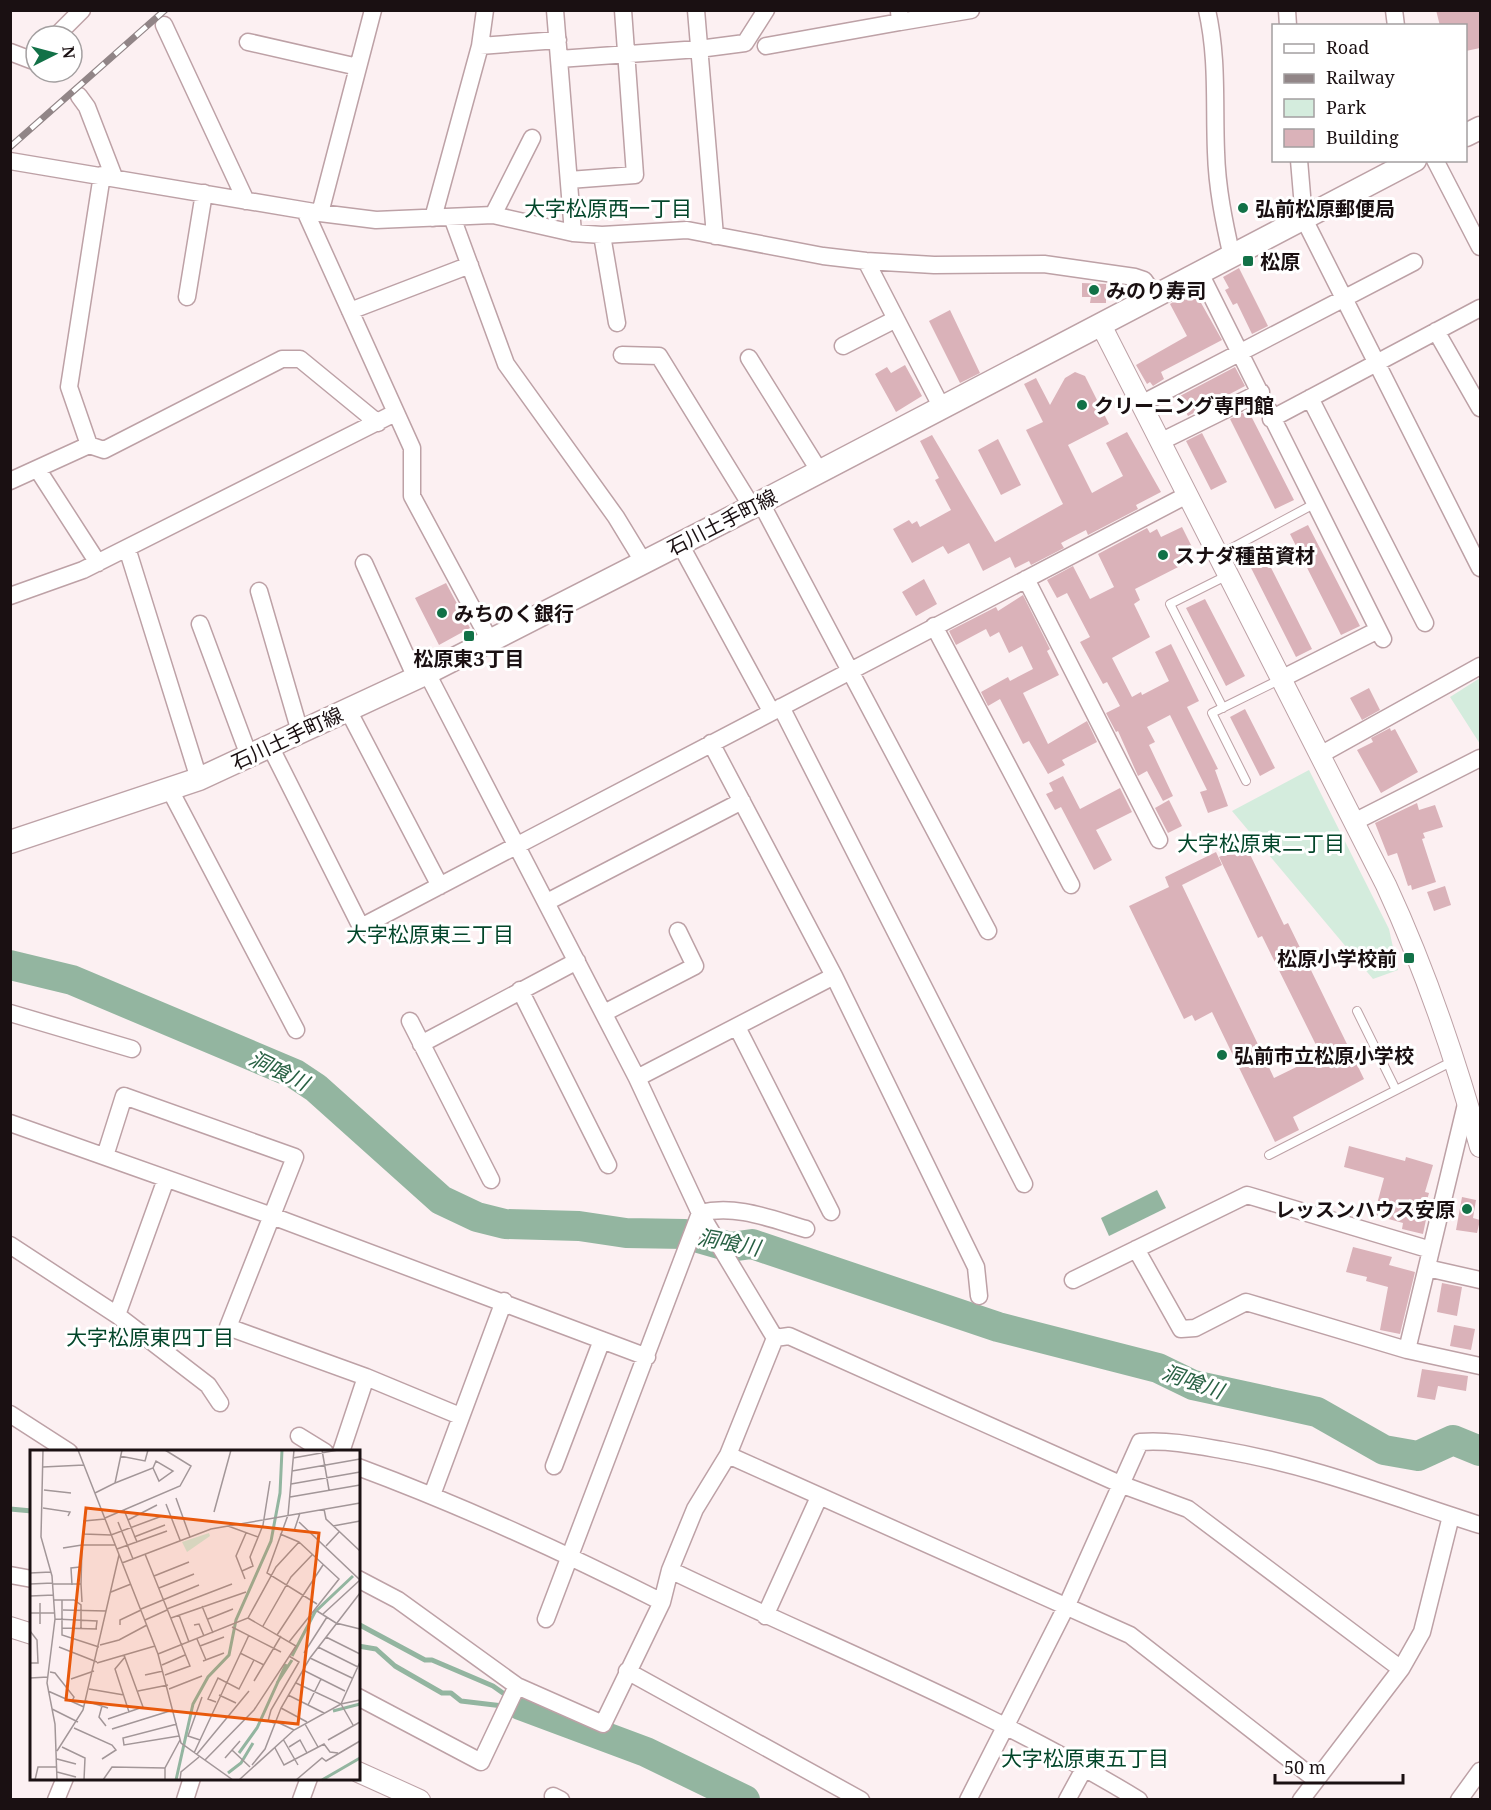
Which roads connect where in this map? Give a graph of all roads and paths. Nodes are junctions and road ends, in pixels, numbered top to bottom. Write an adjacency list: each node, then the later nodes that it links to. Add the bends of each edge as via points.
1 (82, 10): 11 (street)
2 (373, 10): 20 (street)
3 (485, 10): 16 (street)
4 (555, 10): 13 (street)
5 (623, 10): 18 (street)
6 (696, 10): 17 (street)
7 (766, 10): 17 (street, via 745,43)
8 (971, 10): 10 (street)
9 (1207, 10): 40 (street, via 1215,58 1216,154)
10 (899, 16): 15 (street)
11 (68, 24)
12 (164, 25): 30 (street)
13 (558, 40): 16 (street); 19 (street)
14 (248, 42): 20 (street)
15 (766, 45)
16 (480, 46): 34 (street)
17 (699, 49): 18 (street); 38 (street)
18 (626, 55): 19 (street); 28 (street, via 635,175)
19 (559, 59): 28 (street)
20 (358, 67): 31 (street)
21 (79, 96): 27 (street, via 87,107)
22 (532, 138): 32 (street)
23 (10, 161): 27 (street)
24 (1299, 162): 35 (street)
25 (1411, 162): 35 (main road, 石川土手町線)
26 (1436, 162): 39 (street)
27 (108, 176): 29 (street); 68 (street, via 69,387)
28 (569, 180): 36 (street)
29 (204, 193): 30 (street); 45 (street)
30 (246, 201): 31 (street)
31 (312, 212): 34 (street, via 376,220); 49 (street)
32 (493, 215): 33 (street); 36 (street)
33 (452, 217): 34 (street); 43 (street)
34 (433, 218)
35 (1304, 219): 40 (main road, 石川土手町線); 47 (street)
36 (573, 233): 37 (street)
37 (602, 235): 38 (street, via 687,230); 51 (street)
38 (715, 236): 41 (street)
39 (1480, 247)
40 (1232, 257): 44 (main road, 石川土手町線)
41 (866, 261): 46 (street, via 1044,264 1134,277 1144,280); 50 (street)
42 (1414, 262): 47 (street)
43 (470, 265): 49 (street); 80 (street, via 506,364 616,517)
44 (1200, 273): 46 (main road, 石川土手町線); 55 (street)
45 (187, 297)
46 (1156, 297): 52 (main road, 石川土手町線)
47 (1344, 298): 55 (street); 58 (street)
48 (1480, 308): 53 (street)
49 (350, 311): 64 (street)
50 (896, 319): 54 (street); 62 (street)
51 (617, 323)
52 (1101, 325): 61 (street); 62 (main road, 石川土手町線)
53 (1436, 331): 58 (street); 63 (street)
54 (843, 346)
55 (1241, 350): 59 (street); 61 (street)
56 (622, 355): 74 (street, via 659,356)
57 (749, 358): 70 (street)
58 (1377, 362): 60 (street); 81 (street)
59 (1261, 392): 65 (street); 67 (street)
60 (1310, 398): 65 (street); 86 (street)
61 (1141, 404): 67 (street)
62 (942, 408): 70 (main road, 石川土手町線)
63 (1480, 408)
64 (395, 413): 66 (street); 89 (street, via 412,448 412,496)
65 (1271, 419): 73 (street)
66 (378, 423): 68 (street, via 300,359 282,359 104,450); 76 (street)
67 (1160, 442): 72 (street)
68 (89, 444): 69 (street)
69 (38, 470): 71 (street); 78 (street)
70 (820, 472): 74 (main road, 石川土手町線)
71 (10, 481)
72 (1187, 495): 77 (street); 83 (street)
73 (1314, 504): 77 (lane); 93 (street, via 1381,635)
74 (757, 505): 75 (main road, 石川土手町線); 91 (street)
75 (680, 544): 80 (main road, 石川土手町線); 95 (street)
76 (127, 548): 78 (street); 103 (street)
77 (1218, 555): 82 (street)
78 (98, 562): 85 (street)
79 (364, 563): 92 (street)
80 (644, 563): 89 (main road, 石川土手町線)
81 (1480, 568)
82 (1228, 575): 93 (street); 94 (lane, via 1170,604)
83 (1026, 579): 88 (street); 109 (street)
84 (259, 591): 97 (street)
85 (10, 596)
86 (1425, 623)
87 (200, 624): 101 (street)
88 (934, 626): 91 (street); 112 (street)
89 (490, 641): 92 (main road, 石川土手町線)
90 (1480, 666): 100 (street)
91 (850, 670): 95 (street); 115 (street)
92 (422, 676): 96 (main road, 石川土手町線); 110 (street)
93 (1281, 679): 94 (lane); 100 (street)
94 (1223, 708): 104 (lane, via 1212,713)
95 (776, 709): 98 (street); 138 (street)
96 (348, 710): 97 (main road, 石川土手町線); 111 (street)
97 (300, 732): 99 (main road, 石川土手町線)
98 (711, 743): 106 (street); 110 (street)
99 (270, 746): 101 (main road, 石川土手町線); 111 (street, via 361,927)
100 (1320, 755): 107 (street)
101 (249, 756): 103 (main road, 石川土手町線)
102 (1480, 758): 107 (street)
103 (199, 779): 105 (main road, 石川土手町線)
104 (1246, 781)
105 (170, 790): 108 (main road, 石川土手町線); 124 (street)
106 (742, 801): 113 (street); 117 (street)
107 (1354, 822): 127 (street, via 1411,938)
108 (11, 840)
109 (1159, 840)
110 (516, 845): 111 (street); 113 (street)
111 (440, 885)
112 (1071, 885)
113 (547, 902): 116 (street)
114 (678, 931): 121 (street, via 695,966)
115 (988, 932)
116 (577, 961): 118 (street); 121 (street)
117 (834, 976): 123 (street); 149 (street, via 976,1268)
118 (520, 990): 125 (street); 135 (street)
119 (1357, 1011): 129 (lane)
120 (10, 1013): 126 (street)
121 (604, 1013): 128 (street)
122 (410, 1021): 125 (street)
123 (737, 1027): 128 (street); 139 (street)
124 (296, 1030)
125 (421, 1044): 137 (street)
126 (132, 1049)
127 (1455, 1060): 129 (lane); 130 (street)
128 (637, 1078): 140 (street)
129 (1396, 1090): 133 (lane)
130 (1467, 1099): 132 (street); 145 (street)
131 (10, 1123): 134 (street)
132 (1480, 1147)
133 (1269, 1155)
134 (105, 1156): 136 (street); 141 (street, via 124,1096 295,1157)
135 (608, 1165)
136 (166, 1179): 141 (street); 151 (street)
137 (491, 1180)
138 (1024, 1184)
139 (831, 1212)
140 (700, 1213): 142 (street, via 716,1209 744,1211); 152 (street); 155 (street)
141 (272, 1216): 150 (street); 157 (street, via 228,1327)
142 (806, 1229)
143 (10, 1245): 151 (street)
144 (1136, 1248): 145 (street, via 1247,1195); 147 (street); 154 (street, via 1181,1329 1195,1328 1246,1302)
145 (1431, 1250): 146 (street)
146 (1427, 1268): 148 (street); 154 (street)
147 (1073, 1280)
148 (1480, 1280)
149 (979, 1296)
150 (504, 1301): 153 (street); 160 (street)
151 (117, 1315): 158 (street, via 208,1385)
152 (775, 1338): 165 (street); 168 (street, via 789,1336)
153 (602, 1340): 155 (street); 166 (street)
154 (1407, 1350): 156 (street)
155 (647, 1357): 173 (street)
156 (1480, 1366)
157 (366, 1377): 160 (street); 164 (street)
158 (220, 1403)
159 (10, 1414): 162 (street)
160 (460, 1416): 169 (street)
161 (299, 1436): 163 (street)
162 (66, 1450)
163 (322, 1450)
164 (342, 1450)
165 (728, 1455): 170 (street); 174 (street, via 695,1509)
166 (554, 1466)
167 (360, 1468): 169 (street)
168 (1120, 1484): 171 (street, via 1140,1442 1168,1440 1251,1455 1347,1481); 179 (street); 184 (street, via 1188,1509)
169 (432, 1495): 173 (street)
170 (819, 1497): 179 (street); 180 (street)
171 (1451, 1516): 172 (street); 184 (street, via 1422,1632)
172 (1480, 1525)
173 (571, 1556): 178 (street); 181 (street)
174 (670, 1570): 178 (street); 180 (street)
175 (10, 1575): 176 (street)
176 (30, 1579)
177 (360, 1580): 186 (street, via 398,1600)
178 (662, 1602): 185 (street)
179 (1067, 1605): 188 (street); 195 (street, via 1130,1635)
180 (765, 1616): 188 (street)
181 (546, 1619)
182 (11, 1628): 183 (street)
183 (30, 1633)
184 (1401, 1669): 195 (street)
185 (627, 1671): 186 (street, via 603,1724); 200 (street)
186 (517, 1686): 187 (street, via 481,1762)
187 (360, 1698)
188 (1007, 1727): 189 (street); 201 (street)
189 (1085, 1767): 202 (street); 203 (street)
190 (1480, 1771): 205 (street)
191 (360, 1774): 196 (street)
192 (65, 1780): 197 (street)
193 (192, 1780): 198 (street)
194 (309, 1780): 199 (street)
195 (1316, 1780): 204 (street)
196 (420, 1799)
197 (56, 1800)
198 (185, 1800)
199 (301, 1800)
200 (861, 1800)
201 (968, 1800)
202 (1067, 1800)
203 (1139, 1800)
204 (1301, 1800)
205 (1459, 1800)

